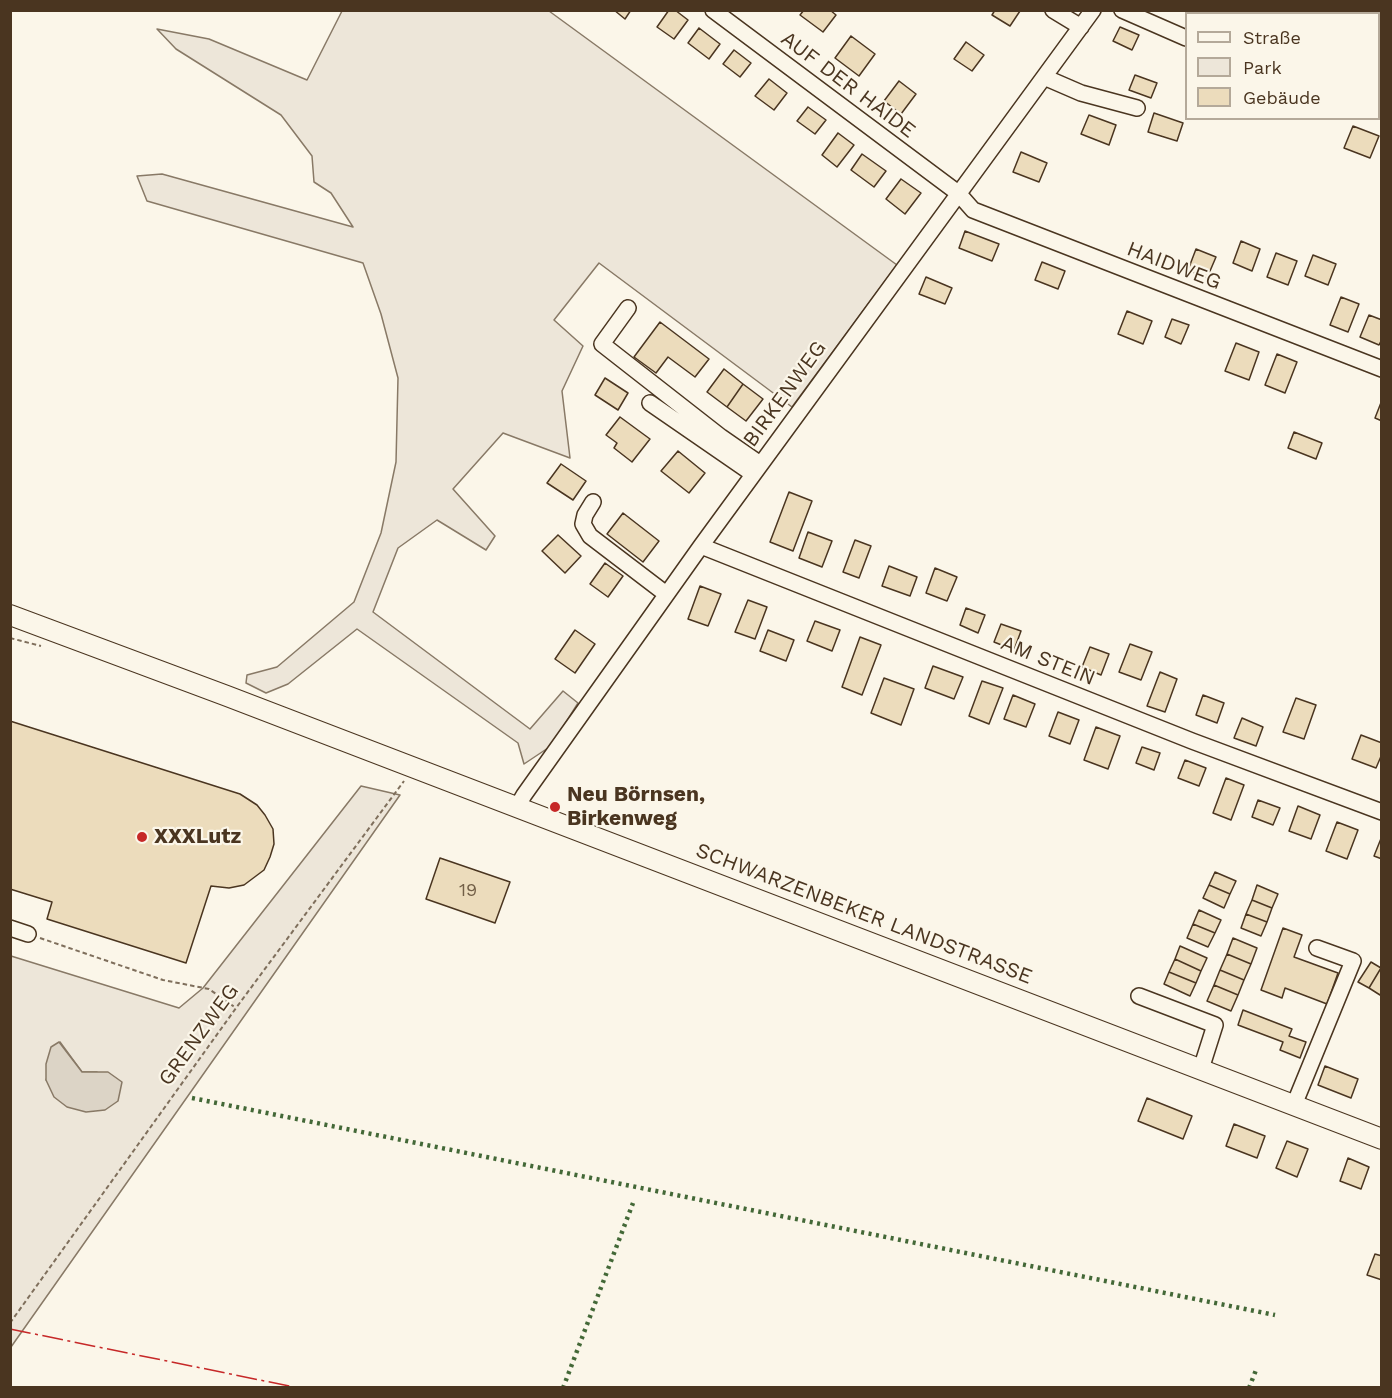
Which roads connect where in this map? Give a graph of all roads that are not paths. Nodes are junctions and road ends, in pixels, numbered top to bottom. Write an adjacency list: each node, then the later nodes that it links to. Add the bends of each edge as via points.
1 (713, 10): 9 (street, AUF DER HAIDE)
2 (1053, 10): 5 (street)
3 (1093, 10): 5 (street, BIRKENWEG)
4 (1122, 10): 6 (street)
5 (1081, 27): 7 (street, BIRKENWEG)
6 (1185, 38)
7 (1044, 77): 8 (street, via 1081,93); 9 (street, BIRKENWEG)
8 (1137, 108)
9 (958, 193): 11 (street, HAIDWEG, via 973,210); 13 (street, BIRKENWEG)
10 (628, 308): 13 (street, via 602,344)
11 (1382, 369)
12 (650, 403): 13 (street)
13 (756, 469): 15 (street, BIRKENWEG)
14 (593, 502): 16 (street, via 583,524 591,536)
15 (700, 546): 16 (street, BIRKENWEG); 19 (street, AM STEIN)
16 (666, 594): 18 (street, BIRKENWEG)
17 (10, 615): 18 (main road, SCHWARZENBEKER LANDSTRASSE)
18 (518, 807): 24 (main road, SCHWARZENBEKER LANDSTRASSE)
19 (1382, 812)
20 (10, 928): 21 (street)
21 (28, 934)
22 (1317, 948): 25 (street, via 1353,961)
23 (1139, 996): 24 (street, via 1215,1025)
24 (1201, 1069): 25 (main road, SCHWARZENBEKER LANDSTRASSE)
25 (1294, 1105): 26 (main road, SCHWARZENBEKER LANDSTRASSE)
26 (1382, 1139)

